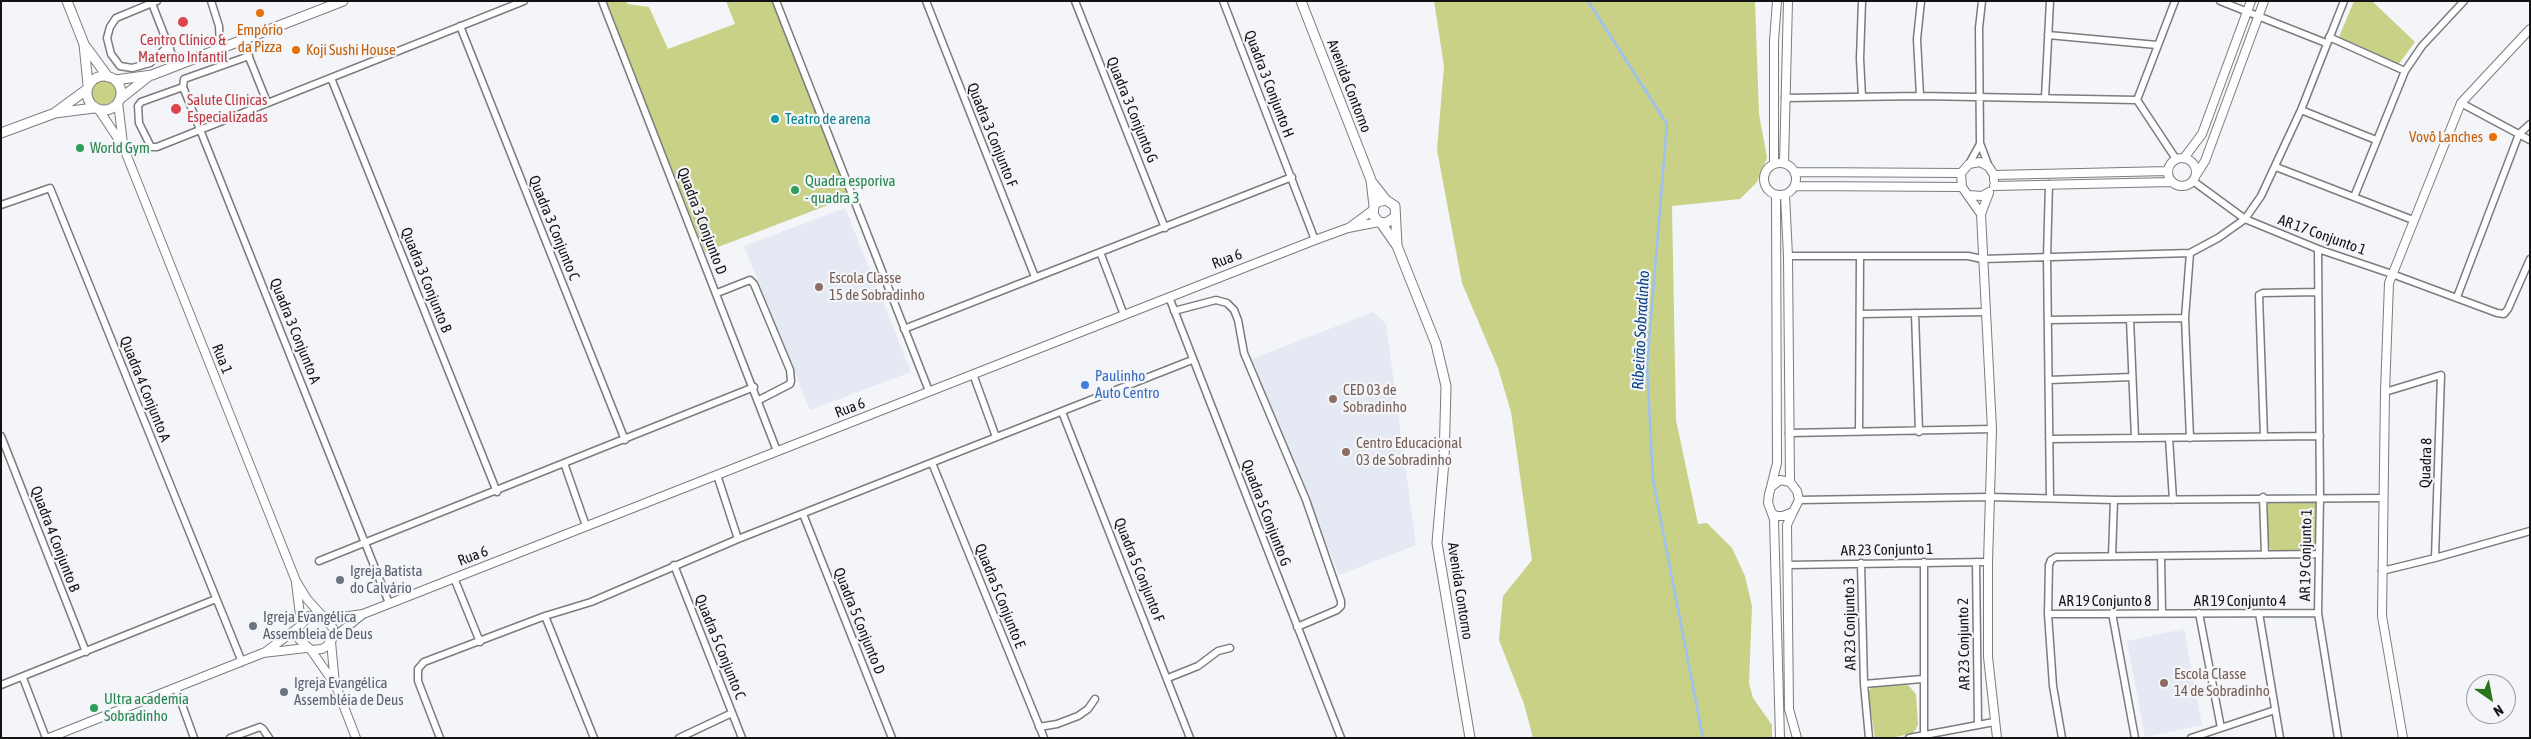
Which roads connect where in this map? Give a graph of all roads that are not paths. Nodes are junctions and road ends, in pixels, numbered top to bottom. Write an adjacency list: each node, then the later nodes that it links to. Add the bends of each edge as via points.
1 (67, 1): 31 (main road)
2 (211, 1): 34 (street, via 218,19)
3 (343, 1): 29 (main road)
4 (524, 1): 26 (street)
5 (602, 1): 109 (street, Quadra 3 Conjunto D)
6 (776, 1): 120 (street)
7 (926, 1): 107 (street, Quadra 3 Conjunto F)
8 (1075, 1): 94 (street, Quadra 3 Conjunto G)
9 (1223, 1): 73 (street, Quadra 3 Conjunto H)
10 (1301, 1): 75 (main road, Avenida Contorno)
11 (1777, 1): 65 (street)
12 (1788, 1): 45 (street)
13 (1862, 1): 43 (street)
14 (1921, 1): 44 (street, via 1917,39)
15 (1982, 1): 46 (street)
16 (2050, 1): 28 (street)
17 (2175, 1): 32 (street)
18 (2220, 1): 24 (street)
19 (2251, 1): 24 (street)
20 (2264, 1): 25 (street)
21 (2344, 1): 30 (street)
22 (2464, 1): 37 (street, via 2422,46)
23 (153, 2): 33 (street); 33 (street, via 116,18 107,38 111,54 120,66 132,68 150,63)
24 (2247, 11): 25 (street); 63 (street, via 2202,134)
25 (2258, 17): 30 (street); 74 (street, via 2205,161)
26 (460, 26): 40 (street); 142 (street, Quadra 3 Conjunto C)
27 (2530, 30): 51 (street)
28 (2048, 35): 32 (street); 47 (street)
29 (242, 40): 34 (main road); 35 (street)
30 (2327, 40): 37 (street); 53 (street)
31 (84, 44): 39 (main road); 41 (main road)
32 (2157, 45): 49 (street)
33 (170, 48): 36 (street)
34 (220, 48): 36 (main road)
35 (249, 56): 42 (street, via 184,79); 50 (street)
36 (176, 65): 38 (main road)
37 (2405, 71): 59 (street)
38 (152, 75): 39 (main road); 48 (main road)
39 (111, 78): 41 (main road, via 97,78); 48 (main road, via 120,88)
40 (331, 78): 50 (street); 149 (street, Quadra 3 Conjunto B)
41 (87, 87): 52 (main road, via 88,100); 54 (main road)
42 (183, 87): 56 (street, Quadra 3 Conjunto A); 56 (street, via 141,102 137,111 141,128 153,148)
43 (1862, 96): 44 (street); 45 (street)
44 (1920, 96): 46 (street)
45 (1785, 98): 64 (street)
46 (1980, 98): 47 (street); 61 (street)
47 (2046, 98): 49 (street)
48 (119, 100): 52 (main road, via 110,109); 62 (street)
49 (2137, 100): 63 (street)
50 (268, 102): 56 (street)
51 (2461, 103): 58 (street); 92 (street)
52 (96, 109): 54 (main road); 62 (street)
53 (2300, 110): 59 (street); 68 (street)
54 (55, 113): 57 (main road)
55 (2530, 124): 58 (street)
56 (200, 129): 164 (street, Quadra 3 Conjunto A)
57 (1, 134)
58 (2519, 134): 60 (street); 111 (street)
59 (2376, 140): 85 (street)
60 (2530, 140)
61 (1980, 143): 66 (street); 67 (street)
62 (123, 146): 179 (street, Rua 1)
63 (2180, 158): 69 (street); 74 (street, via 2194,164)
64 (1784, 163): 65 (street); 70 (street)
65 (1774, 164): 82 (street, via 1766,170 1764,180 1767,190)
66 (1969, 164): 67 (street, via 1980,162); 71 (street)
67 (1990, 167): 72 (street)
68 (2276, 167): 85 (street); 91 (street)
69 (2168, 171): 72 (street); 76 (street)
70 (1795, 172): 71 (street); 78 (street)
71 (1961, 173): 80 (street)
72 (1994, 175): 79 (street)
73 (1292, 177): 94 (street); 96 (street, Quadra 3 Conjunto H)
74 (2195, 178): 76 (street, via 2180,186); 91 (street, AR 17 Conjunto 1)
75 (1371, 180): 86 (main road); 88 (main road)
76 (2171, 182): 77 (street)
77 (2049, 184): 79 (street); 103 (street)
78 (1795, 186): 80 (street); 83 (street)
79 (1994, 186): 81 (street)
80 (1962, 187): 84 (street)
81 (1989, 193): 84 (street, via 1976,197); 89 (street)
82 (1776, 195): 83 (street); 148 (street, via 1777,463)
83 (1785, 195): 101 (street)
84 (1969, 195): 89 (street)
85 (2354, 197): 92 (street)
86 (1386, 200): 88 (main road, via 1381,200); 90 (main road, via 1395,206)
87 (1, 205): 180 (street, Quadra 4 Conjunto A, via 50,188)
88 (1373, 208): 93 (main road, via 1373,215); 95 (street, Rua 6)
89 (1981, 214): 104 (street)
90 (1395, 217): 93 (main road, via 1386,223); 97 (main road, Avenida Contorno)
91 (2244, 219): 98 (street, AR 17 Conjunto 1); 100 (street)
92 (2414, 220): 106 (street)
93 (1380, 222): 95 (street, Rua 6); 97 (main road, Avenida Contorno)
94 (1165, 228): 99 (street)
95 (1348, 228): 96 (street, Rua 6)
96 (1315, 240): 110 (street, Rua 6)
97 (1396, 246): 228 (main road, Avenida Contorno, via 1436,344 1446,386 1445,452 1437,543)
98 (2318, 249): 106 (street, AR 17 Conjunto 1); 108 (street, AR 19 Conjunto 1)
99 (1100, 252): 107 (street); 116 (street)
100 (2190, 253): 103 (street); 117 (street)
101 (1788, 256): 102 (street); 133 (street)
102 (1860, 256): 104 (street, via 1968,256); 115 (street)
103 (2047, 258): 104 (street); 119 (street)
104 (1982, 259): 113 (street)
105 (2530, 259): 111 (street, AR 17 Conjunto 1, via 2504,314)
106 (2392, 274): 111 (street, AR 17 Conjunto 1); 127 (street)
107 (1035, 277): 120 (street)
108 (2318, 292): 135 (street, AR 19 Conjunto 1); 137 (street, via 2259,295)
109 (717, 293): 125 (street, Quadra 3 Conjunto D); 128 (street, via 750,280 754,284 790,370 790,384)
110 (1168, 297): 112 (street, Quadra 5 Conjunto G); 116 (street, Rua 6)
111 (2457, 297)
112 (1174, 311): 121 (street, Quadra 5 Conjunto G); 192 (street, via 1216,300 1227,303 1238,320 1244,353 1306,500 1341,601 1337,610)
113 (1986, 312): 114 (street); 130 (street)
114 (1915, 313): 115 (street); 132 (street)
115 (1860, 314): 131 (street)
116 (1124, 315): 122 (street, Rua 6)
117 (2185, 318): 118 (street); 140 (street)
118 (2130, 319): 119 (street); 123 (street)
119 (2048, 320): 124 (street)
120 (904, 329): 126 (street)
121 (1192, 360): 129 (street); 192 (street, Quadra 5 Conjunto G)
122 (973, 374): 126 (street, Rua 6); 136 (street)
123 (2132, 377): 124 (street); 138 (street)
124 (2049, 380): 141 (street)
125 (754, 387): 128 (street, Quadra 3 Conjunto D); 142 (street)
126 (929, 391): 143 (street, Rua 6)
127 (2384, 392): 154 (street); 169 (street, Quadra 8, via 2441,375)
128 (759, 400): 143 (street, Quadra 3 Conjunto D)
129 (1062, 412): 136 (street); 201 (street, Quadra 5 Conjunto F)
130 (1992, 429): 132 (street); 151 (street)
131 (1859, 432): 132 (street); 133 (street)
132 (1919, 432)
133 (1789, 433): 147 (street)
134 (1, 436): 197 (street, Quadra 4 Conjunto B)
135 (2320, 436): 137 (street); 150 (street, AR 19 Conjunto 1)
136 (996, 437): 145 (street)
137 (2264, 437): 140 (street)
138 (2135, 438): 139 (street); 141 (street)
139 (2169, 438): 140 (street); 157 (street)
140 (2190, 438)
141 (2050, 439): 153 (street)
142 (625, 440): 144 (street)
143 (777, 451): 146 (street, Rua 6)
144 (564, 463): 149 (street); 161 (street)
145 (932, 463): 160 (street); 212 (street, Quadra 5 Conjunto E)
146 (717, 475): 161 (street, Rua 6); 163 (street)
147 (1790, 482): 148 (street, via 1780,480); 155 (street)
148 (1771, 486): 159 (street, via 1768,502)
149 (497, 492): 164 (street)
150 (2320, 496): 152 (street); 154 (street); 165 (street, AR 19 Conjunto 1)
151 (1989, 497): 153 (street); 155 (street); 173 (street)
152 (2263, 497): 157 (street); 166 (street)
153 (2050, 498): 156 (street)
154 (2383, 498): 177 (street)
155 (1800, 500): 158 (street)
156 (2114, 500): 157 (street); 167 (street)
157 (2174, 500)
158 (1793, 512): 159 (street, via 1783,516); 175 (street, via 1787,524)
159 (1772, 513): 229 (street)
160 (803, 514): 163 (street); 224 (street, Quadra 5 Conjunto D)
161 (586, 526): 178 (street, Rua 6)
162 (2530, 531): 169 (street)
163 (738, 540): 176 (street)
164 (366, 542): 170 (street); 181 (street, Quadra 3 Conjunto A)
165 (2318, 554): 166 (street); 186 (street, AR 19 Conjunto 1)
166 (2265, 555): 168 (street)
167 (2112, 556): 168 (street); 188 (street, via 2056,557 2051,560)
168 (2161, 556): 183 (street)
169 (2435, 558): 177 (street)
170 (319, 561)
171 (1924, 562): 172 (street, AR 23 Conjunto 1); 174 (street, AR 23 Conjunto 1); 202 (street)
172 (1976, 562): 173 (street, AR 23 Conjunto 1); 211 (street, AR 23 Conjunto 2)
173 (1988, 562): 210 (street, via 1988,658)
174 (1861, 563): 175 (street, AR 23 Conjunto 1); 203 (street, AR 23 Conjunto 3)
175 (1787, 565): 230 (street, via 1789,709)
176 (674, 566): 189 (street, via 591,602); 209 (street, Quadra 5 Conjunto C)
177 (2382, 571): 239 (street, via 2382,616)
178 (454, 578): 181 (street, Rua 6); 194 (street)
179 (296, 581): 190 (street); 191 (street)
180 (216, 599): 197 (street); 199 (street, Quadra 4 Conjunto A)
181 (390, 604): 187 (street, Rua 6)
182 (2112, 613): 183 (street, AR 19 Conjunto 8); 188 (street, AR 19 Conjunto 8); 235 (street)
183 (2162, 613): 184 (street, AR 19 Conjunto 4)
184 (2199, 613): 185 (street, AR 19 Conjunto 4); 213 (street)
185 (2259, 613): 186 (street, AR 19 Conjunto 4); 208 (street)
186 (2318, 613): 238 (street, AR 19 Conjunto 1)
187 (363, 614): 190 (street, Rua 6); 193 (street, Rua 6)
188 (2048, 614): 234 (street, via 2053,686)
189 (545, 616): 194 (street); 221 (street)
190 (324, 617): 191 (street, via 309,616); 193 (street, via 333,628)
191 (300, 625): 196 (street, via 299,639); 198 (street)
192 (1297, 627): 227 (street, Quadra 5 Conjunto G)
193 (332, 640): 196 (street, via 322,649); 205 (street)
194 (480, 642): 220 (street, via 420,665 417,677 421,692)
195 (1230, 648): 201 (street, via 1218,651 1198,666)
196 (309, 649): 198 (street); 205 (street)
197 (86, 652): 200 (street)
198 (263, 653): 199 (street)
199 (242, 662): 206 (street)
200 (23, 678): 204 (street); 215 (street)
201 (1168, 678): 226 (street, Quadra 5 Conjunto F)
202 (1922, 678): 203 (street, AR 23 Conjunto 3); 214 (street)
203 (1864, 684): 231 (street, AR 23 Conjunto 3)
204 (1, 685)
205 (336, 686): 219 (street)
206 (176, 688): 215 (street); 216 (street)
207 (1095, 699): 212 (street, via 1078,716)
208 (2275, 710): 213 (street); 237 (street)
209 (732, 713): 222 (street); 223 (street, Quadra 5 Conjunto C)
210 (1994, 722): 211 (street); 233 (street)
211 (1978, 725): 214 (street)
212 (1039, 727): 225 (street, Quadra 5 Conjunto E)
213 (2221, 728): 236 (street)
214 (1924, 734): 232 (street)
215 (48, 738)
216 (194, 738)
217 (230, 738): 218 (street, via 256,728 264,729)
218 (269, 738)
219 (356, 738)
220 (440, 738)
221 (594, 738)
222 (679, 738)
223 (742, 738)
224 (892, 738)
225 (1044, 738)
226 (1190, 738)
227 (1341, 738)
228 (1470, 738)
229 (1780, 738)
230 (1797, 738)
231 (1869, 738)
232 (1909, 738)
233 (1997, 738)
234 (2062, 738)
235 (2135, 738)
236 (2191, 738)
237 (2280, 738)
238 (2338, 738)
239 (2403, 738)

